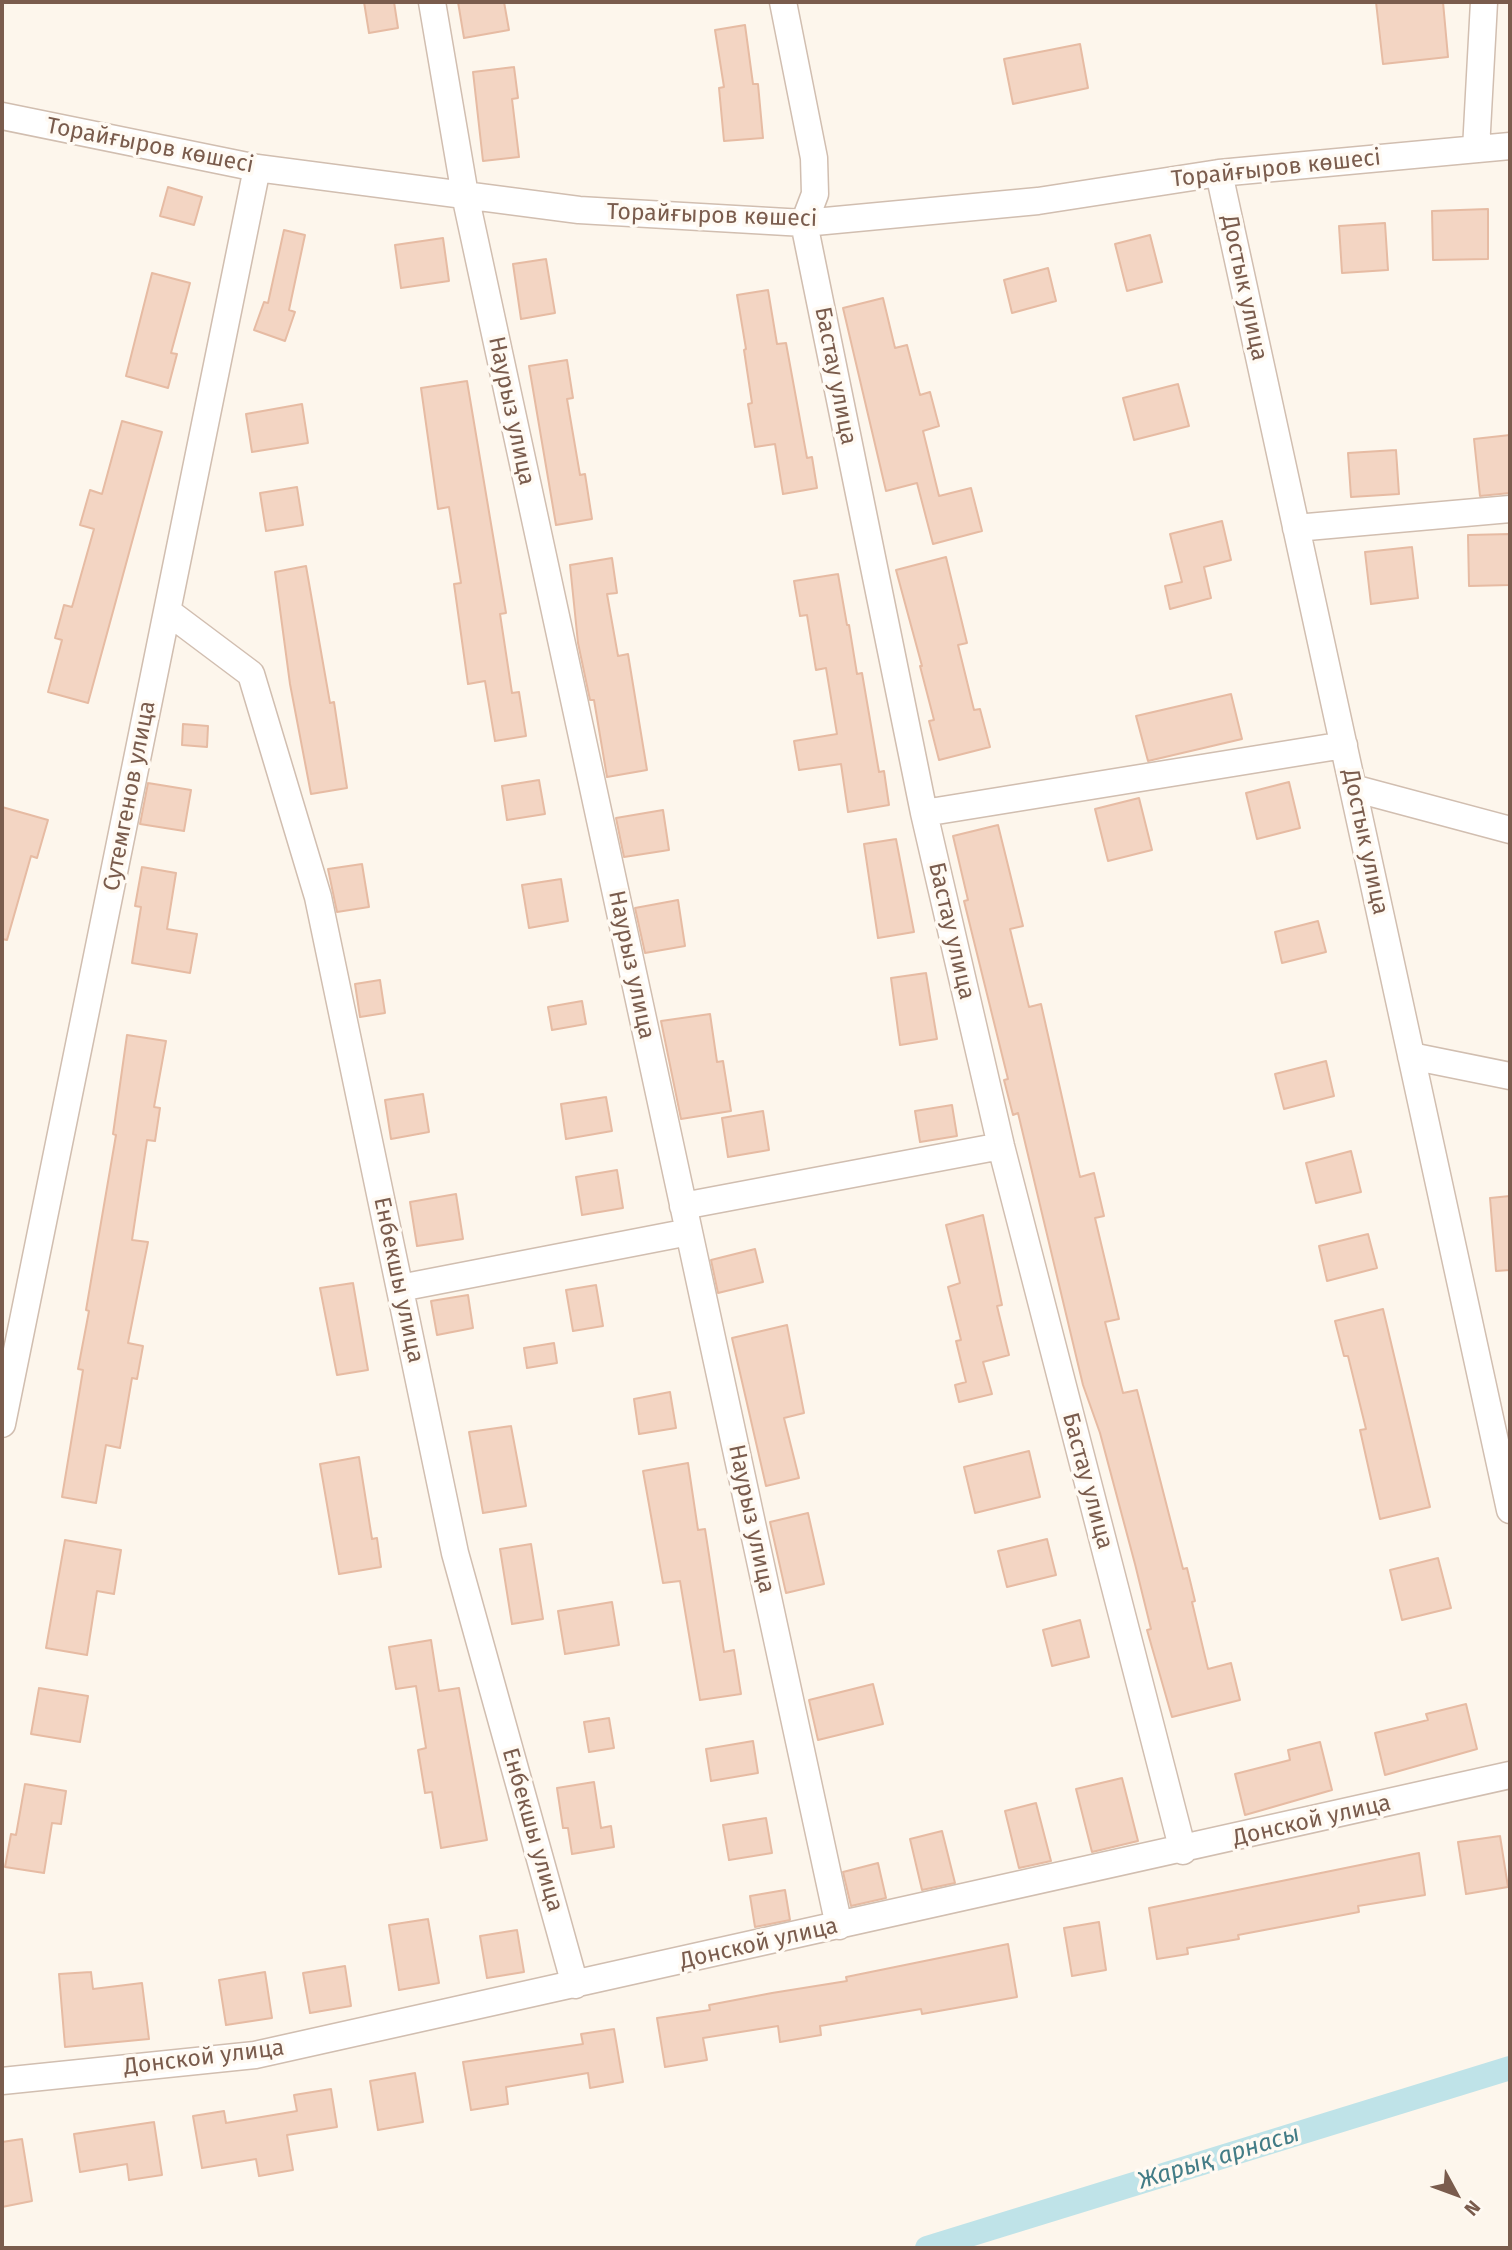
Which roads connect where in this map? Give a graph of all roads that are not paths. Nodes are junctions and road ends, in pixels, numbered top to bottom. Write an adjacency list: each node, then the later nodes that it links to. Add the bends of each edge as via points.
1 (432, 2): 9 (street, Наурыз улица)
2 (783, 2): 10 (street, Бастау улица, via 814,158 815,194)
3 (1484, 2): 6 (street)
4 (2, 116): 7 (street, Торайғыров көшесі)
5 (1510, 146): 6 (street, Торайғыров көшесі)
6 (1476, 149): 8 (street, Торайғыров көшесі)
7 (257, 168): 9 (street, Торайғыров көшесі); 13 (street, Сутемгенов улица)
8 (1219, 173): 10 (street, Торайғыров көшесі, via 1038,201); 12 (street, Достык улица)
9 (465, 195): 10 (street, Торайғыров көшесі, via 579,210); 21 (street, Наурыз улица)
10 (804, 223): 16 (street, Бастау улица)
11 (1510, 509): 12 (street)
12 (1296, 528): 14 (street, Достык улица)
13 (167, 611): 23 (street, Енбекшы улица, via 251,674 318,897); 24 (street, Сутемгенов улица)
14 (1344, 745): 15 (street, Достык улица); 16 (street)
15 (1353, 788): 17 (street); 18 (street, Достык улица)
16 (923, 813): 20 (street, Бастау улица)
17 (1510, 830)
18 (1411, 1055): 19 (street); 25 (street, Достык улица)
19 (1510, 1076)
20 (1000, 1146): 21 (street); 27 (street, Бастау улица)
21 (683, 1206): 22 (street, Наурыз улица)
22 (689, 1233): 23 (street); 28 (street, Наурыз улица)
23 (400, 1288): 29 (street, Енбекшы улица, via 455,1553)
24 (2, 1424)
25 (1510, 1510)
26 (1510, 1775): 27 (street, Донской улица)
27 (1183, 1851): 28 (street, Донской улица)
28 (839, 1926): 29 (street, Донской улица)
29 (575, 1985): 30 (street, Донской улица, via 255,2055)
30 (2, 2081)

